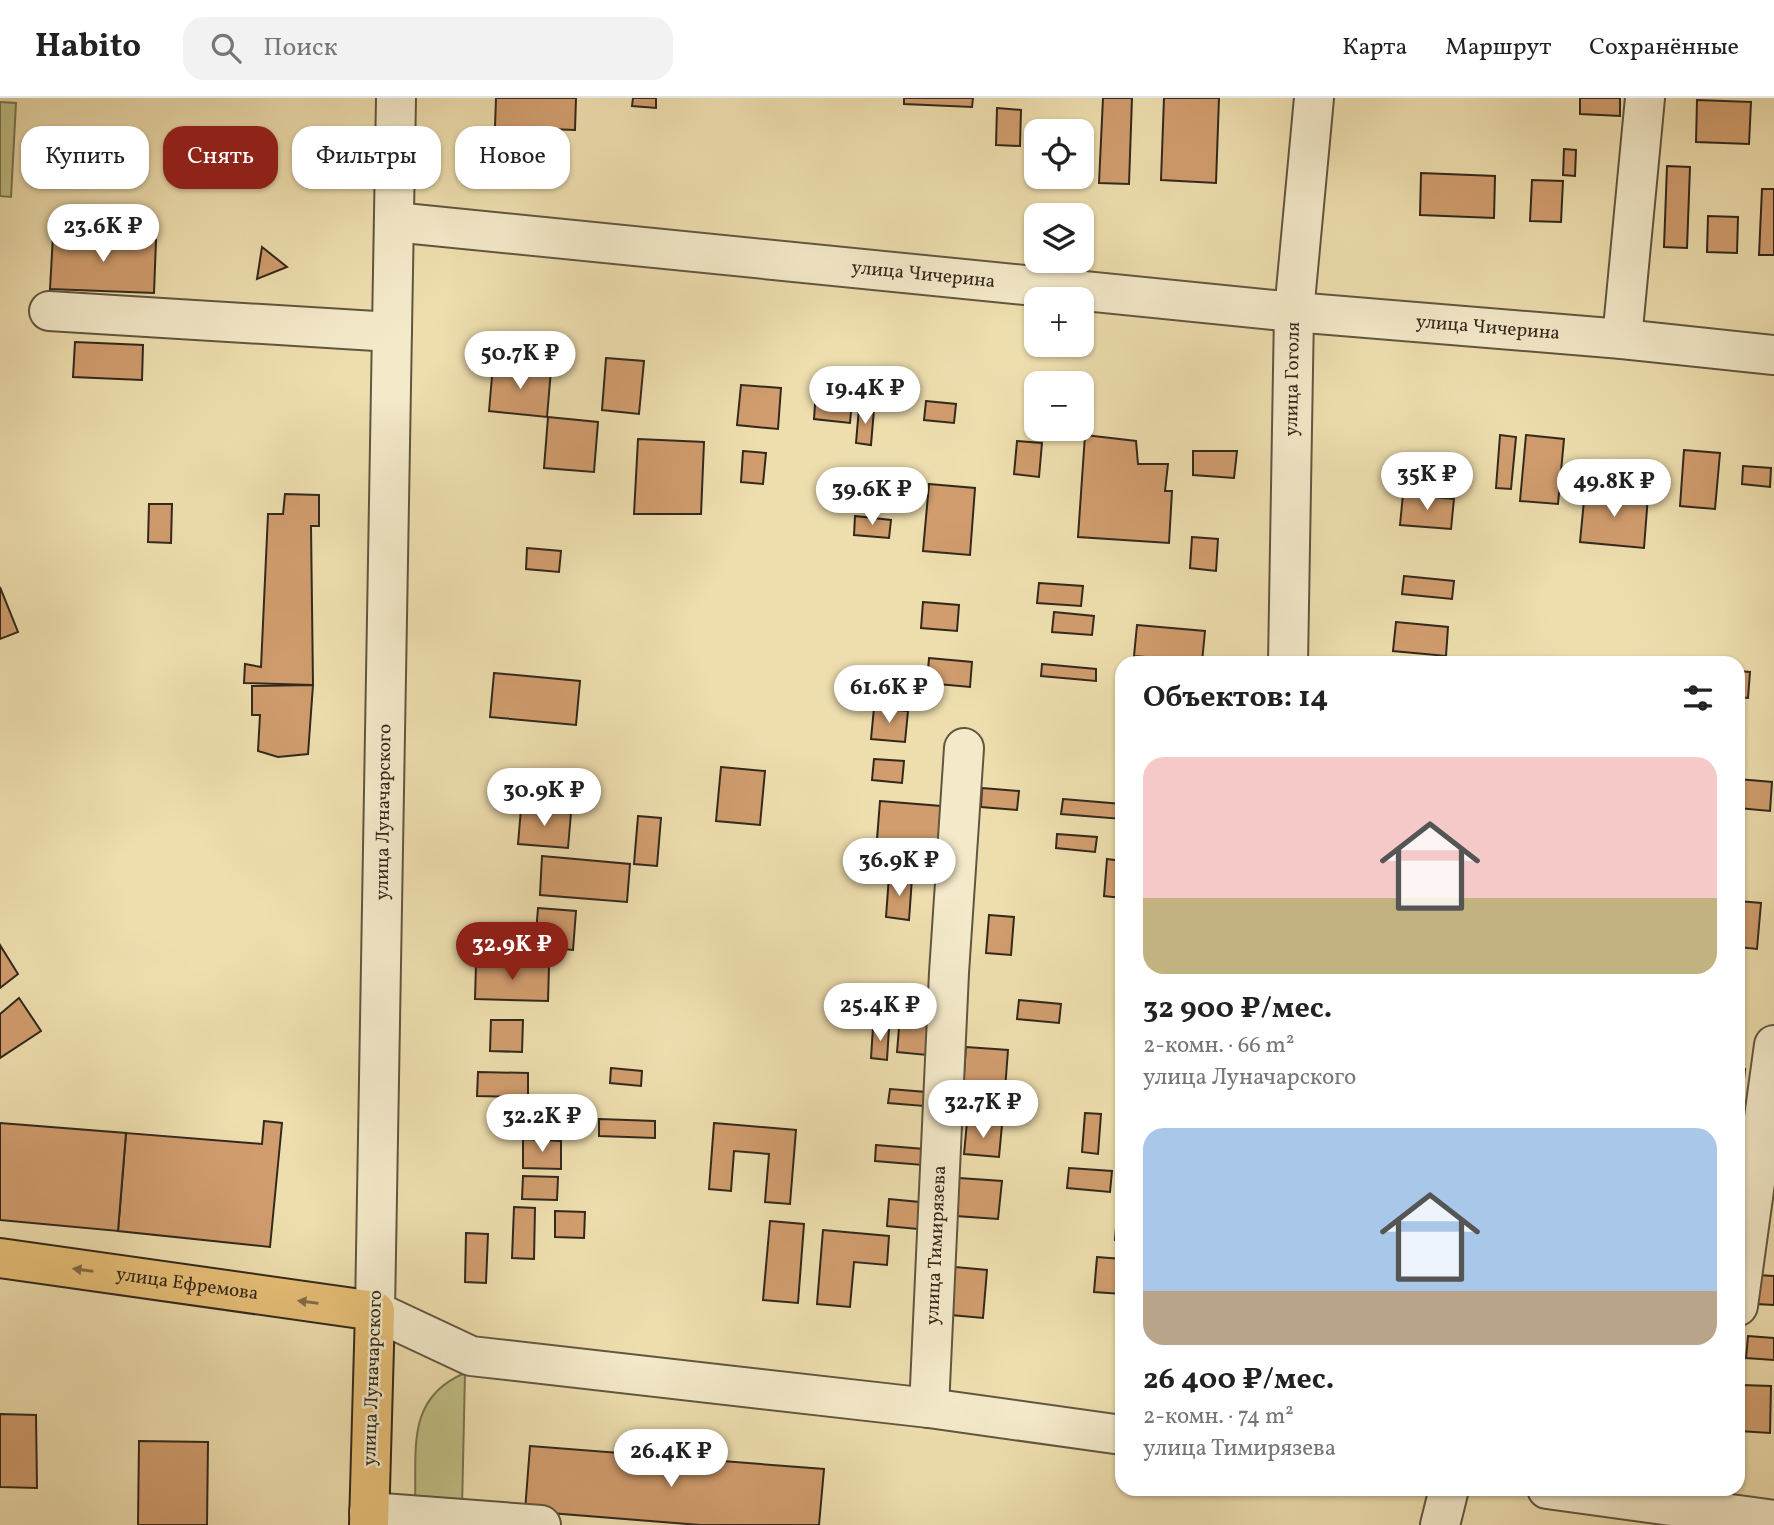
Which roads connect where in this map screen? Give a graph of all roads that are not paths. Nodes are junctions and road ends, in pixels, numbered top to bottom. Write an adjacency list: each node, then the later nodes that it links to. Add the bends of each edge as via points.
1 (396, 98): 4 (street, улица Луначарского)
2 (1314, 98): 6 (street, улица Гоголя)
3 (1645, 98): 8 (street)
4 (394, 222): 6 (street, улица Чичерина); 7 (street, улица Луначарского)
5 (49, 311): 7 (street)
6 (1294, 312): 8 (street, улица Чичерина); 10 (street, улица Гоголя)
7 (392, 332): 15 (street, улица Луначарского)
8 (1622, 339): 9 (street, улица Чичерина)
9 (1774, 355)
10 (1288, 656)
11 (964, 748): 16 (street, улица Тимирязева, via 948,973)
12 (1774, 1045): 13 (street)
13 (1745, 1255)
14 (0, 1258): 15 (main road, улица Ефремова, one-way to 14)
15 (375, 1311): 16 (street, via 471,1356); 22 (main road, улица Луначарского)
16 (929, 1408): 17 (street)
17 (1115, 1434)
18 (1447, 1496): 25 (street)
19 (1571, 1496): 21 (street)
20 (1711, 1499): 21 (street); 23 (street)
21 (1625, 1512)
22 (369, 1518): 24 (street)
23 (1774, 1520)
24 (541, 1525)
25 (1440, 1525)

